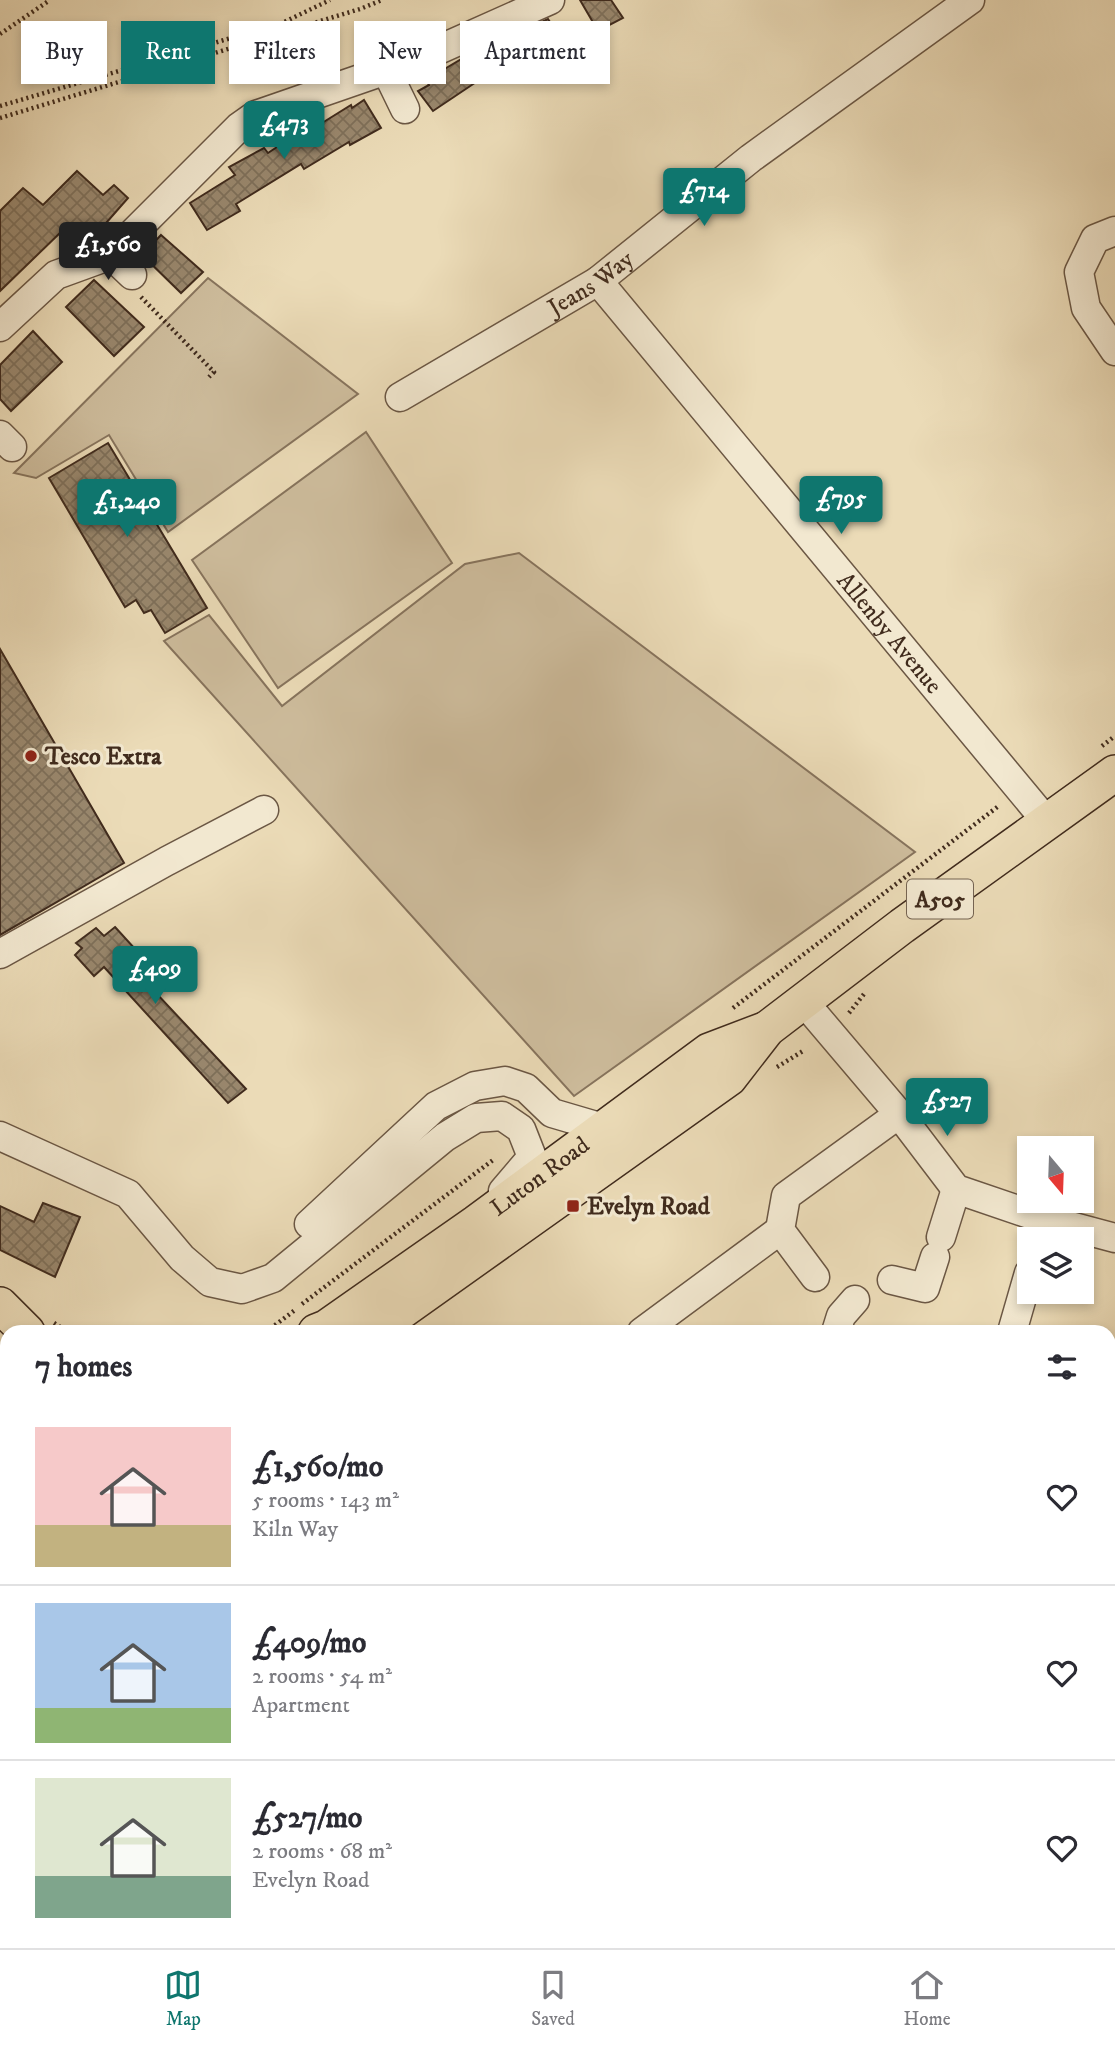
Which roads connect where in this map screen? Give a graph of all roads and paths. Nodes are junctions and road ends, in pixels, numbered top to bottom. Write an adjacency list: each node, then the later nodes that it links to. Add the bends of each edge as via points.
1 (50, 0): 7 (path)
2 (330, 0): 11 (path, via 282,23)
3 (382, 0): 6 (path)
4 (550, 0): 8 (street)
5 (970, 0): 17 (street, Jeans Way, via 751,158)
6 (372, 2): 13 (path)
7 (0, 34)
8 (446, 46)
9 (354, 81): 15 (street, via 256,115 239,127)
10 (393, 84): 12 (street)
11 (0, 106)
12 (405, 109)
13 (0, 118)
14 (1115, 231): 19 (street, via 1095,239 1079,272 1086,308)
15 (111, 255): 16 (street); 18 (street, via 56,275)
16 (132, 275): 20 (path, via 130,286 214,372)
17 (598, 281): 21 (street, Jeans Way); 25 (street, Allenby Avenue)
18 (0, 327)
19 (1115, 351)
20 (209, 377)
21 (400, 397)
22 (1115, 773): 25 (main road, Luton Road / A505)
23 (1000, 805): 28 (path)
24 (264, 810): 26 (street)
25 (1046, 822): 27 (main road, Luton Road / A505)
26 (0, 954)
27 (804, 1002): 29 (main road, Luton Road / A505); 30 (street)
28 (729, 1012)
29 (767, 1029): 31 (main road, Luton Road / A505, via 709,1051); 49 (main road, Luton Road / A505, via 729,1078)
30 (899, 1114): 34 (street); 38 (street, via 786,1196)
31 (603, 1128): 35 (main road, Luton Road / A505); 36 (street, via 552,1113 526,1088 505,1081 475,1086 436,1106)
32 (0, 1136): 35 (street, via 128,1194 182,1258 210,1282 242,1289 273,1278 445,1137 476,1118 502,1116 521,1129 532,1157)
33 (497, 1157): 47 (path)
34 (956, 1189): 37 (street); 42 (street, via 925,1288)
35 (476, 1223): 48 (main road, Luton Road / A505)
36 (309, 1224)
37 (1038, 1227)
38 (780, 1230): 41 (street); 50 (street)
39 (1094, 1235): 40 (street)
40 (1115, 1238)
41 (815, 1277)
42 (892, 1280)
43 (855, 1300): 51 (street)
44 (1020, 1304): 52 (street)
45 (0, 1305): 46 (main road)
46 (20, 1325)
47 (275, 1325)
48 (330, 1325)
49 (382, 1325)
50 (651, 1325)
51 (838, 1325)
52 (1014, 1325)

